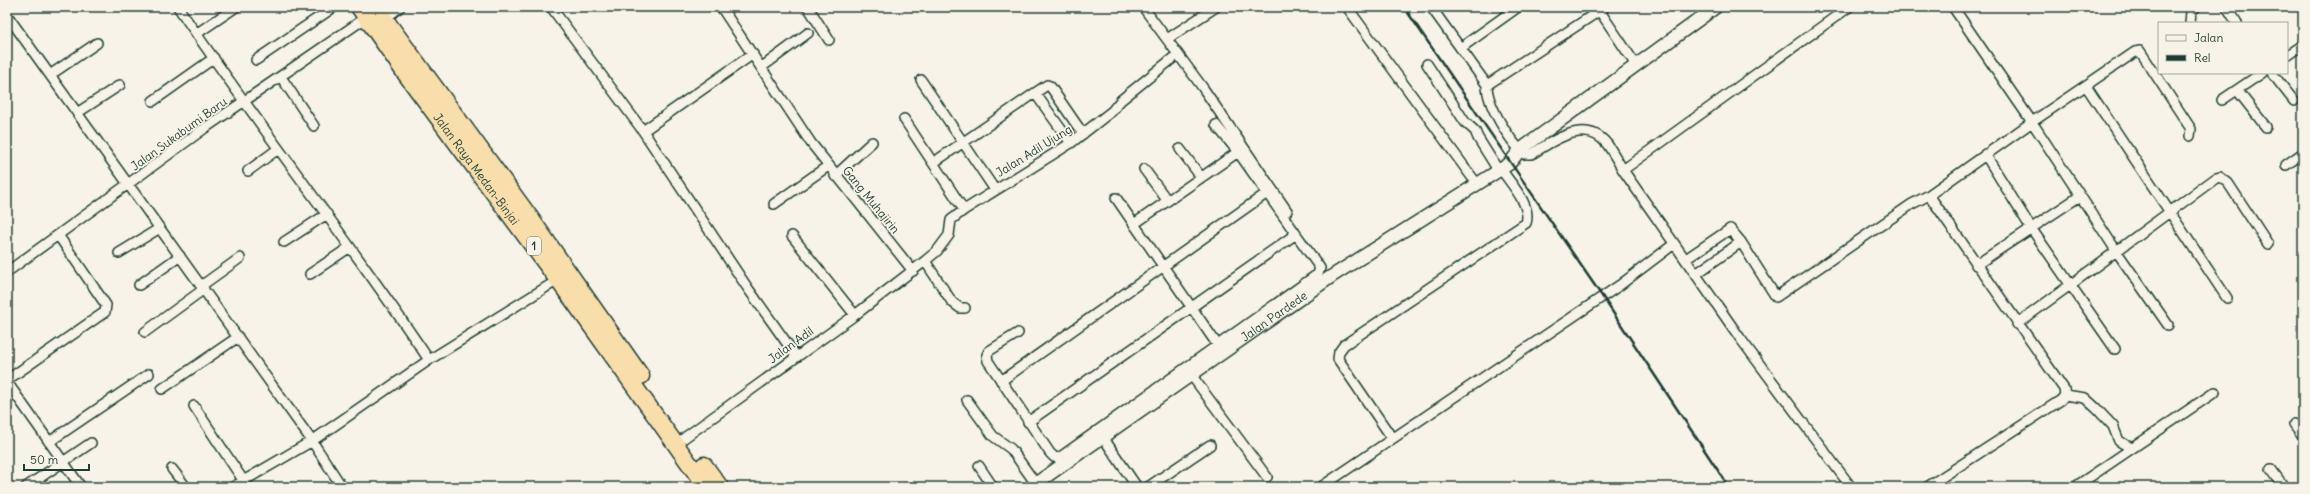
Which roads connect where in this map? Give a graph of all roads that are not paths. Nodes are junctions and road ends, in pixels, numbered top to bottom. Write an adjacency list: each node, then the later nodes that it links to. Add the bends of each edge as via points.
1 (178, 7): 24 (street)
2 (236, 7): 24 (street)
3 (334, 7): 34 (street)
4 (400, 7): 20 (street, Jalan Sukabumi Baru)
5 (551, 7): 58 (street)
6 (808, 7): 26 (street)
7 (1143, 7): 25 (street)
8 (1216, 7): 25 (street)
9 (1347, 7): 80 (street)
10 (1431, 7): 29 (street)
11 (1518, 7): 29 (street)
12 (1716, 7): 36 (street, Jalan Pardede)
13 (1849, 7): 75 (street)
14 (1953, 7): 54 (street)
15 (2196, 7): 21 (street, via 2191,11)
16 (2227, 7): 22 (street)
17 (723, 8): 30 (street, Gang Muhajirin)
18 (1600, 8): 36 (street); 44 (street)
19 (7, 15): 40 (street)
20 (372, 15): 41 (street, Jalan Sukabumi Baru); 114 (highway, Jalan Raya Medan-Binjai / 1, via 405,73 516,210)
21 (2190, 22)
22 (2237, 22)
23 (808, 33): 37 (street)
24 (196, 34): 33 (street)
25 (1167, 39): 31 (street)
26 (829, 40)
27 (97, 43): 40 (street)
28 (2303, 45): 32 (street)
29 (1462, 47): 44 (street)
30 (753, 54): 37 (street, Gang Muhajirin); 58 (street)
31 (1178, 54): 59 (street, Jalan Adil Ujung); 115 (street)
32 (2288, 55)
33 (214, 58): 49 (street); 51 (street)
34 (256, 60)
35 (1427, 64): 74 (street)
36 (1636, 65): 66 (street, Jalan Pardede)
37 (762, 67): 72 (street, Gang Muhajirin)
38 (2260, 74): 46 (street)
39 (2273, 74): 50 (street)
40 (50, 75): 52 (street)
41 (281, 77): 51 (street, Jalan Sukabumi Baru); 56 (street)
42 (921, 80): 62 (street)
43 (120, 85): 52 (street)
44 (1487, 85): 66 (street, via 1489,98 1505,129)
45 (2086, 86): 54 (street); 60 (street, via 2140,51 2191,129); 89 (street)
46 (2236, 90): 48 (street); 57 (street)
47 (1035, 93): 59 (street, via 1047,85 1050,86); 62 (street); 63 (street)
48 (2222, 100)
49 (153, 101)
50 (2294, 101)
51 (244, 102): 64 (street); 79 (street, Jalan Sukabumi Baru)
52 (77, 113): 79 (street)
53 (904, 119): 70 (street)
54 (2032, 122): 69 (street); 84 (street)
55 (1216, 125): 67 (street)
56 (314, 126)
57 (2266, 127)
58 (643, 131): 130 (street)
59 (1083, 134): 63 (street, Jalan Adil Ujung)
60 (2190, 136)
61 (872, 142): 77 (street)
62 (962, 142): 70 (street); 81 (street)
63 (1071, 143): 81 (street, Jalan Adil Ujung)
64 (278, 149): 76 (street); 90 (street)
65 (1180, 149): 78 (street)
66 (1520, 150): 74 (street, Jalan Pardede, via 1509,164); 75 (street, via 1524,154 1532,154 1571,132 1588,133 1606,142)
67 (1238, 152): 78 (street); 82 (street)
68 (2303, 153): 71 (street)
69 (1985, 154): 83 (street); 93 (street)
70 (933, 164): 88 (street)
71 (2286, 165)
72 (828, 166): 77 (street, Gang Muhajirin); 87 (street)
73 (1144, 169): 86 (street)
74 (1500, 170): 80 (street, Jalan Pardede); 146 (street, via 1525,207 1528,217 1526,223 1344,345 1339,352 1338,359)
75 (1623, 170): 99 (street)
76 (248, 171)
77 (835, 176): 110 (street, Gang Muhajirin)
78 (1201, 177): 86 (street)
79 (128, 184): 92 (street); 95 (street, Jalan Sukabumi Baru)
80 (1477, 184): 115 (street, Jalan Pardede)
81 (995, 190): 88 (street, Jalan Adil Ujung)
82 (1267, 193): 94 (street); 109 (street)
83 (1929, 195): 98 (street, via 1776,297); 108 (street)
84 (2080, 196): 93 (street); 102 (street)
85 (1116, 198): 91 (street)
86 (1167, 200): 91 (street)
87 (774, 204)
88 (964, 210): 107 (street, Jalan Adil Ujung, via 951,220 949,235 937,251)
89 (2170, 213): 100 (street, via 2220,177 2228,183); 102 (street); 119 (street)
90 (327, 214): 97 (street); 101 (street)
91 (1134, 224): 109 (street)
92 (160, 228): 103 (street); 104 (street)
93 (2031, 228): 108 (street); 117 (street)
94 (1296, 234): 120 (street); 129 (street, via 1320,268 1320,272)
95 (58, 235): 111 (street, Jalan Sukabumi Baru); 134 (street, via 106,305 105,312)
96 (792, 236): 122 (street)
97 (284, 242)
98 (1741, 242): 106 (street, via 1734,232 1727,230); 113 (street)
99 (1674, 244): 106 (street); 146 (street, via 1620,284)
100 (2268, 244)
101 (350, 247): 112 (street); 131 (street)
102 (2117, 252): 117 (street); 124 (street)
103 (119, 253)
104 (180, 256): 116 (street); 118 (street)
105 (240, 258): 118 (street)
106 (1686, 259): 113 (street)
107 (925, 261): 110 (street, Jalan Adil Ujung); 121 (street, via 952,302 960,308)
108 (1976, 265): 123 (street)
109 (1163, 266): 120 (street); 135 (street)
110 (912, 271): 122 (street, Jalan Adil)
111 (7, 272)
112 (310, 274)
113 (1696, 274): 172 (street, via 1740,338)
114 (564, 276): 131 (street); 145 (highway, Jalan Raya Medan-Binjai / 1); 166 (highway, Jalan Raya Medan-Binjai / 1)
115 (1332, 276): 129 (street, Jalan Pardede)
116 (139, 285)
117 (2070, 285): 123 (street); 128 (street)
118 (202, 288): 125 (street); 127 (street)
119 (2227, 298)
120 (1190, 306): 129 (street); 141 (street)
121 (965, 308)
122 (855, 314): 130 (street, Jalan Adil)
123 (2017, 324): 138 (street, via 2064,388)
124 (2168, 325)
125 (145, 332)
126 (1018, 333): 135 (street, via 989,351 987,356)
127 (238, 337): 136 (street); 147 (street)
128 (2115, 349)
129 (1221, 350): 133 (street, Jalan Pardede); 141 (street, via 1059,458 1050,453)
130 (796, 356): 145 (street, Jalan Adil)
131 (429, 360): 147 (street)
132 (149, 374): 148 (street)
133 (1192, 376): 143 (street, Jalan Pardede); 158 (street)
134 (7, 381): 148 (street)
135 (1001, 381): 141 (street)
136 (162, 389)
137 (2215, 392): 152 (street)
138 (2065, 395): 150 (street, via 2085,398 2113,426); 173 (street)
139 (967, 400): 160 (street, via 993,436 1011,449)
140 (194, 406): 159 (street)
141 (1028, 422)
142 (2294, 424): 144 (street)
143 (1102, 436): 160 (street, Jalan Pardede); 169 (street)
144 (2303, 436)
145 (684, 438): 167 (highway, Jalan Raya Medan-Binjai / 1)
146 (1392, 438): 171 (street)
147 (312, 441): 159 (street); 165 (street)
148 (49, 442): 154 (street)
149 (91, 442): 154 (street)
150 (2119, 442): 152 (street); 153 (street)
151 (1210, 445): 170 (street)
152 (2131, 448): 153 (street)
153 (2117, 458): 174 (street)
154 (64, 463): 161 (street); 162 (street)
155 (979, 466): 168 (street)
156 (172, 469): 163 (street)
157 (2271, 469): 175 (street)
158 (1267, 477)
159 (243, 480): 164 (street)
160 (1033, 485)
161 (26, 487)
162 (80, 487)
163 (186, 487)
164 (233, 487)
165 (342, 487)
166 (706, 487)
167 (720, 487)
168 (993, 487)
169 (1137, 487)
170 (1148, 487)
171 (1321, 487)
172 (1852, 487)
173 (1927, 487)
174 (2075, 487)
175 (2284, 487)

